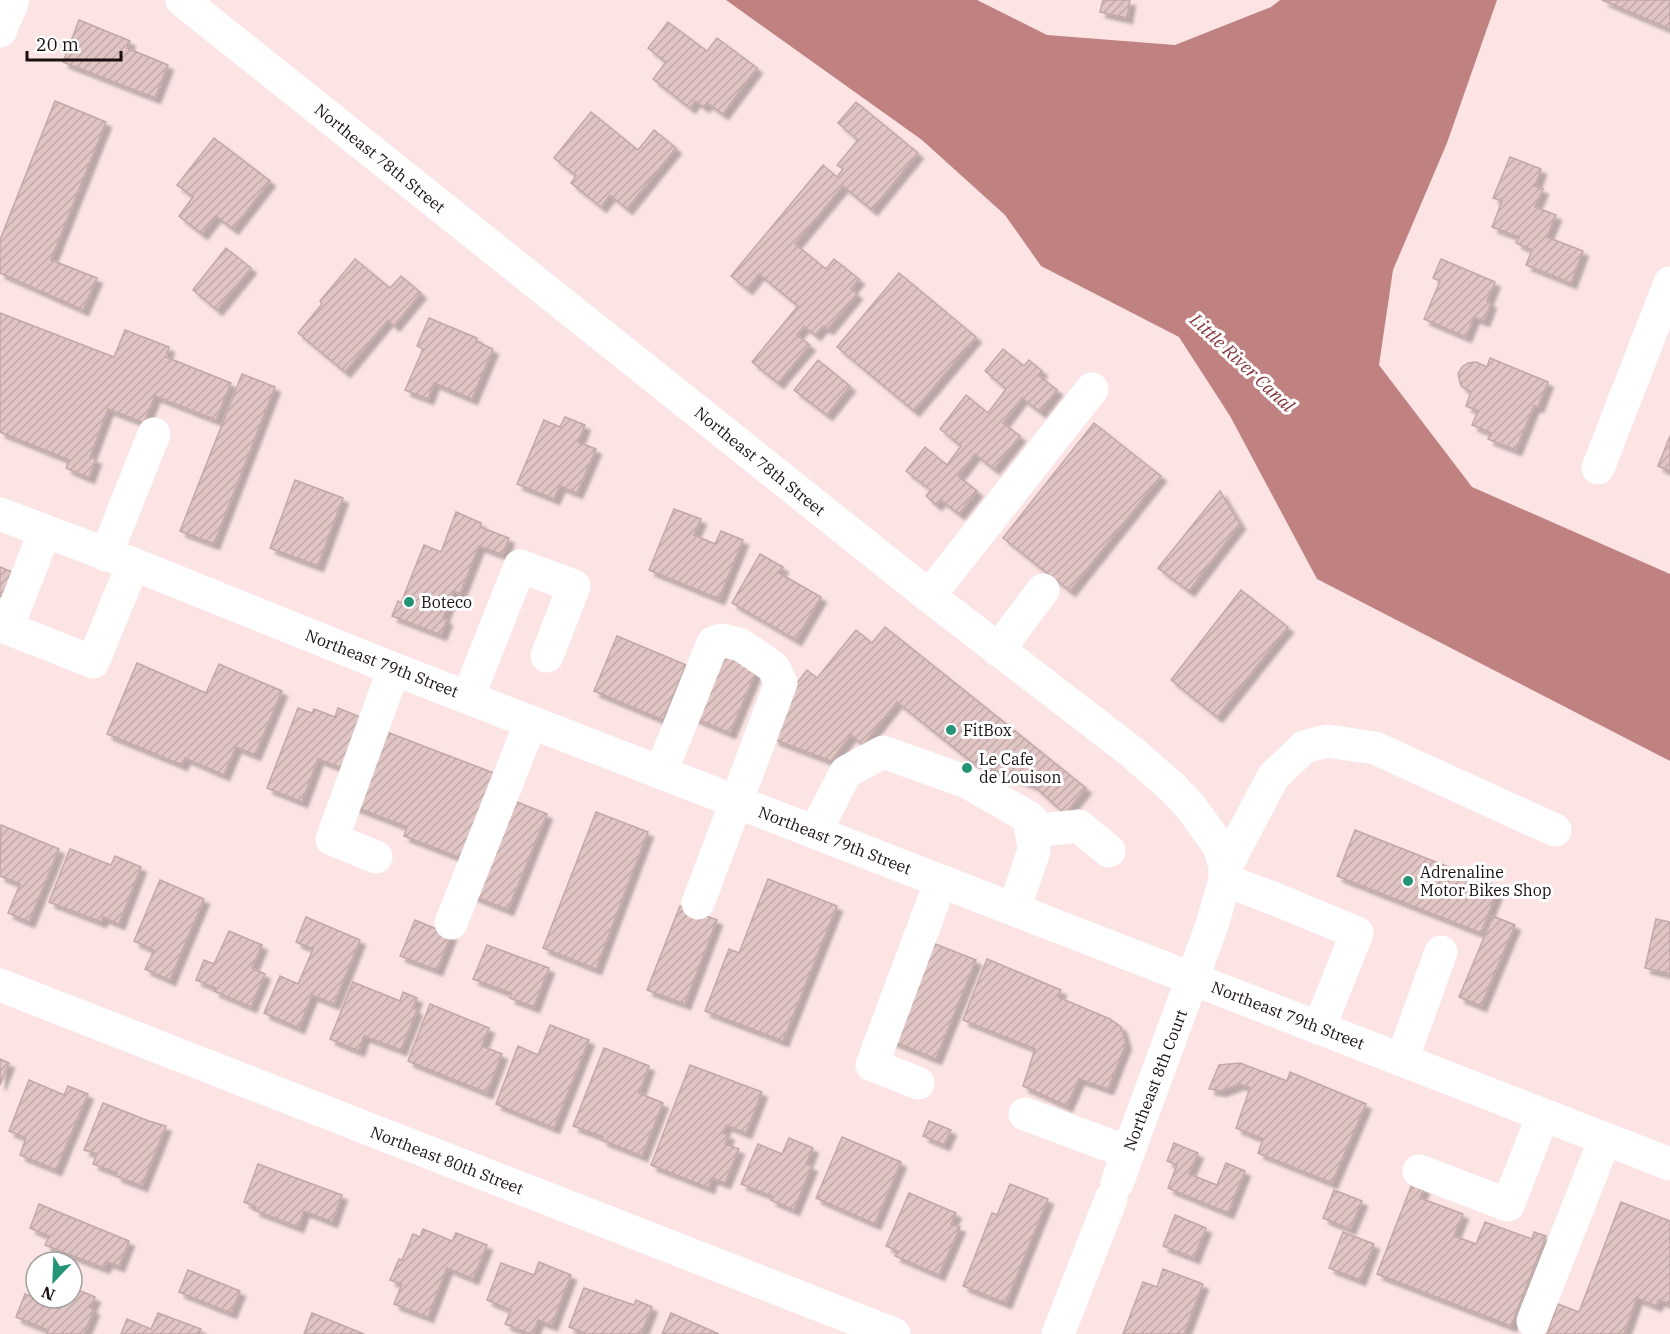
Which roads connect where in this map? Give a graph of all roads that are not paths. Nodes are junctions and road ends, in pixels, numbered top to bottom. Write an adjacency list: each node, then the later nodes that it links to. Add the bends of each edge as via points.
1 (13, 0): 3 (street)
2 (182, 0): 12 (street, Northeast 78th Street)
3 (0, 31)
4 (1669, 289): 7 (street)
5 (1092, 389): 12 (street)
6 (154, 434): 10 (street)
7 (1598, 468)
8 (0, 514): 9 (street, Northeast 79th Street)
9 (45, 531): 10 (street, Northeast 79th Street); 10 (street, via 7,628 93,662)
10 (119, 559): 15 (street, Northeast 79th Street)
11 (1043, 590): 13 (street)
12 (929, 596): 13 (street, Northeast 78th Street)
13 (998, 650): 25 (street, Northeast 78th Street, via 1132,752 1174,789 1216,842)
14 (547, 656): 16 (street, via 574,586 520,566)
15 (394, 669): 16 (street, Northeast 79th Street); 24 (street, via 332,839)
16 (468, 697): 17 (street, Northeast 79th Street)
17 (531, 722): 18 (street, Northeast 79th Street); 29 (street)
18 (661, 772): 19 (street, Northeast 79th Street); 19 (street, via 713,642 741,645 773,667 781,683)
19 (736, 801): 22 (street, Northeast 79th Street); 27 (street)
20 (1555, 830): 25 (street, via 1375,748 1327,741 1304,747 1273,777)
21 (1031, 831): 22 (street, via 1030,818 967,782 884,752 846,772); 23 (street, via 1078,826); 28 (street, via 1034,851)
22 (815, 832): 26 (street, Northeast 79th Street)
23 (1109, 850)
24 (376, 857)
25 (1225, 874): 31 (street, via 1218,909); 33 (street, via 1357,933)
26 (941, 881): 28 (street, Northeast 79th Street); 35 (street, via 873,1065)
27 (698, 903)
28 (1014, 909): 31 (street, Northeast 79th Street)
29 (451, 923)
30 (1441, 952): 34 (street)
31 (1193, 978): 33 (street, Northeast 79th Street); 39 (street, Northeast 8th Court)
32 (0, 985): 43 (street, Northeast 80th Street)
33 (1319, 1028): 34 (street, Northeast 79th Street)
34 (1401, 1060): 37 (street, Northeast 79th Street)
35 (918, 1083)
36 (1025, 1114): 39 (street)
37 (1543, 1115): 38 (street, Northeast 79th Street); 41 (street, via 1508,1205)
38 (1605, 1139): 40 (street, Northeast 79th Street); 42 (street)
39 (1127, 1152): 44 (street, Northeast 8th Court)
40 (1670, 1164)
41 (1419, 1171)
42 (1533, 1321)
43 (894, 1334)
44 (1058, 1334)

